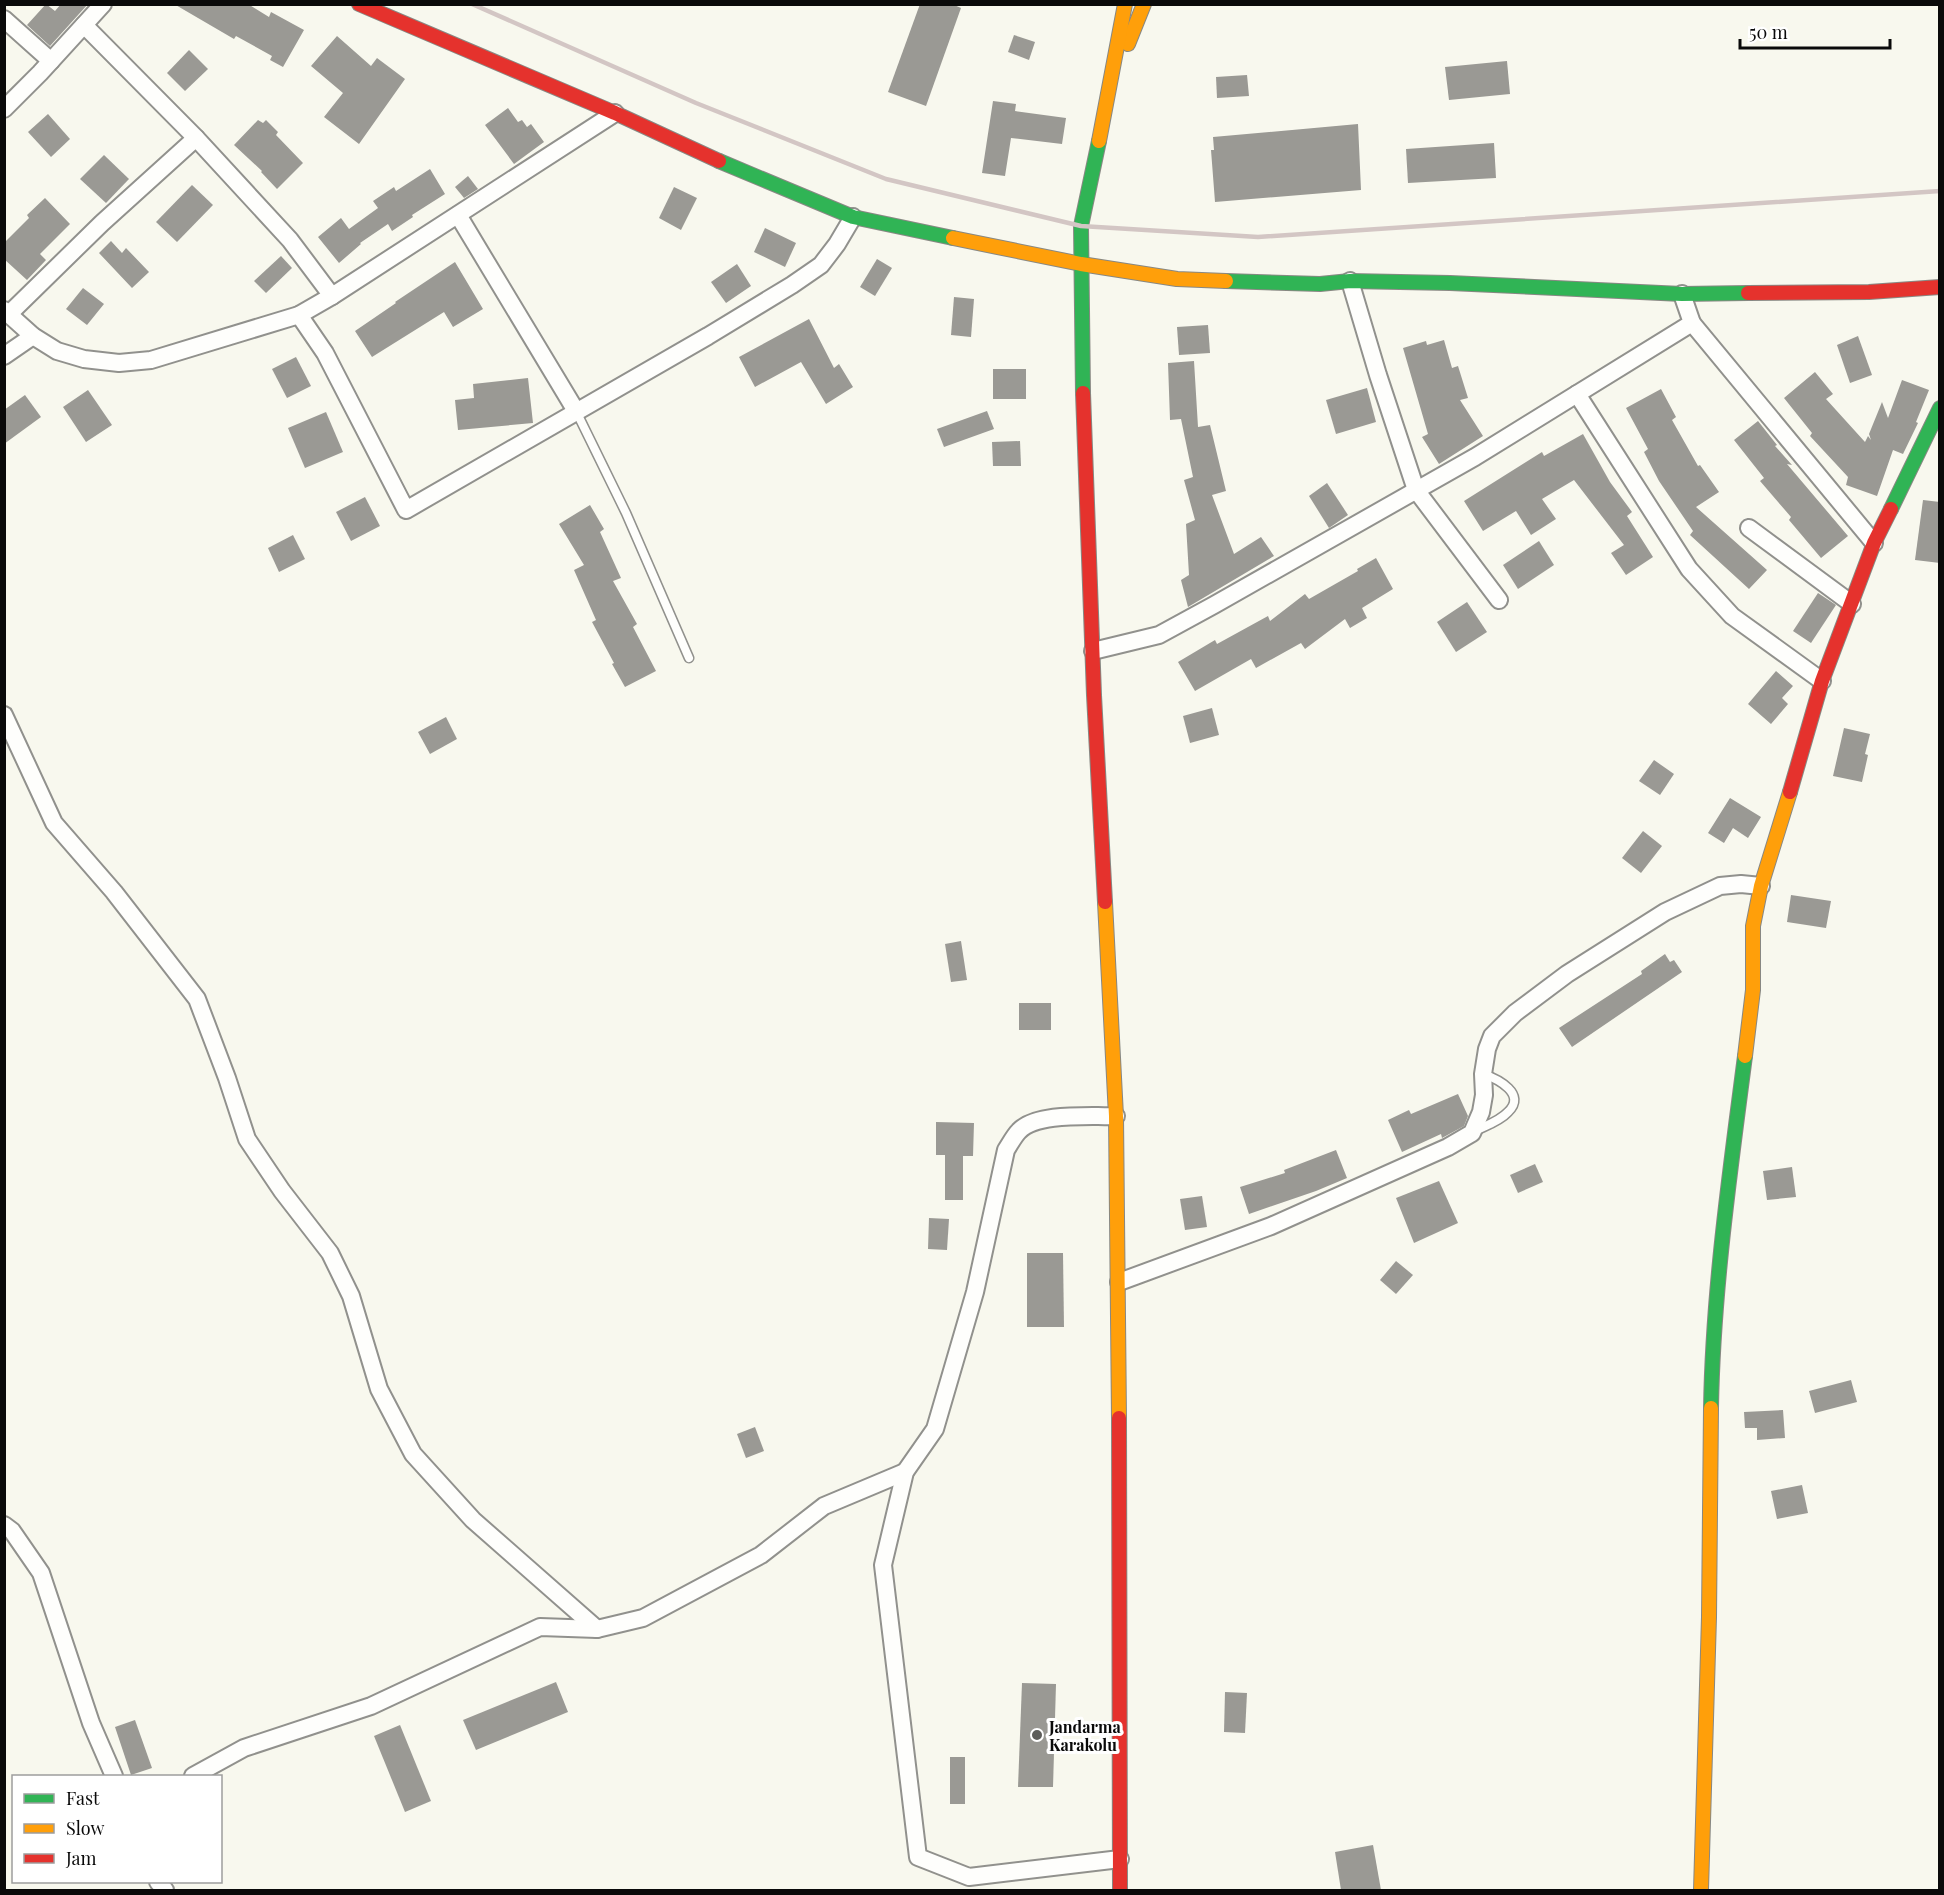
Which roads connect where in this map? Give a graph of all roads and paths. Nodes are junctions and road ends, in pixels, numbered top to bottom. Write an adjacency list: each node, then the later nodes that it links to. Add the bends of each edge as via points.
1 (103, 4): 6 (street)
2 (359, 4): 10 (street)
3 (1125, 4): 8 (street)
4 (1144, 4): 8 (street)
5 (4, 19): 7 (street)
6 (84, 25): 7 (street); 11 (street)
7 (51, 62): 9 (street)
8 (1109, 93): 14 (street, via 1081,226)
9 (4, 109)
10 (615, 113): 12 (street); 13 (street)
11 (196, 138): 18 (street, via 290,240); 19 (street)
12 (458, 215): 18 (street); 26 (street)
13 (853, 217): 14 (street); 26 (street, via 821,266)
14 (1081, 264): 15 (street, via 1177,279 1320,284); 33 (street)
15 (1350, 281): 17 (street); 28 (street)
16 (1940, 287): 17 (street, via 1869,292)
17 (1682, 294): 21 (street)
18 (332, 296): 20 (street)
19 (7, 312): 22 (street)
20 (299, 315): 22 (street, via 151,360 119,363 57,351); 26 (street, via 325,353 406,510)
21 (1692, 323): 24 (street); 30 (street)
22 (33, 336): 23 (street)
23 (4, 356)
24 (1577, 394): 28 (street); 35 (street, via 1689,569 1732,616)
25 (1940, 408): 27 (street)
26 (576, 411): 34 (lane, via 626,513)
27 (1935, 425): 30 (street)
28 (1416, 490): 31 (street); 33 (street, via 1159,635)
29 (1749, 528): 32 (street)
30 (1874, 543): 32 (street)
31 (1500, 600)
32 (1852, 604): 35 (street)
33 (1093, 651): 39 (street)
34 (689, 658)
35 (1822, 681): 37 (street)
36 (4, 715): 44 (street, via 54,823 114,892 197,999 247,1139 330,1253 351,1296 380,1389 414,1454 473,1520)
37 (1761, 886): 38 (street, via 1720,886 1665,912 1567,974 1515,1013 1492,1036); 49 (street, via 1753,926 1753,990 1712,1357)
38 (1483, 1074): 40 (street, via 1481,1112); 40 (lane, via 1504,1084 1514,1093 1514,1100 1509,1112)
39 (1116, 1116): 41 (street); 42 (street, via 1034,1121 1019,1130 1006,1150 975,1292 935,1429)
40 (1472, 1133): 41 (street, via 1271,1226)
41 (1119, 1282): 47 (street)
42 (904, 1472): 44 (street, via 824,1506 761,1555 643,1618); 47 (street, via 883,1565 918,1857 969,1877)
43 (4, 1525): 45 (street, via 41,1573 91,1723)
44 (597, 1629): 46 (street, via 540,1627 371,1706 244,1748)
45 (114, 1775)
46 (195, 1775)
47 (1119, 1859): 48 (street)
48 (1120, 1890)
49 (1701, 1890)

